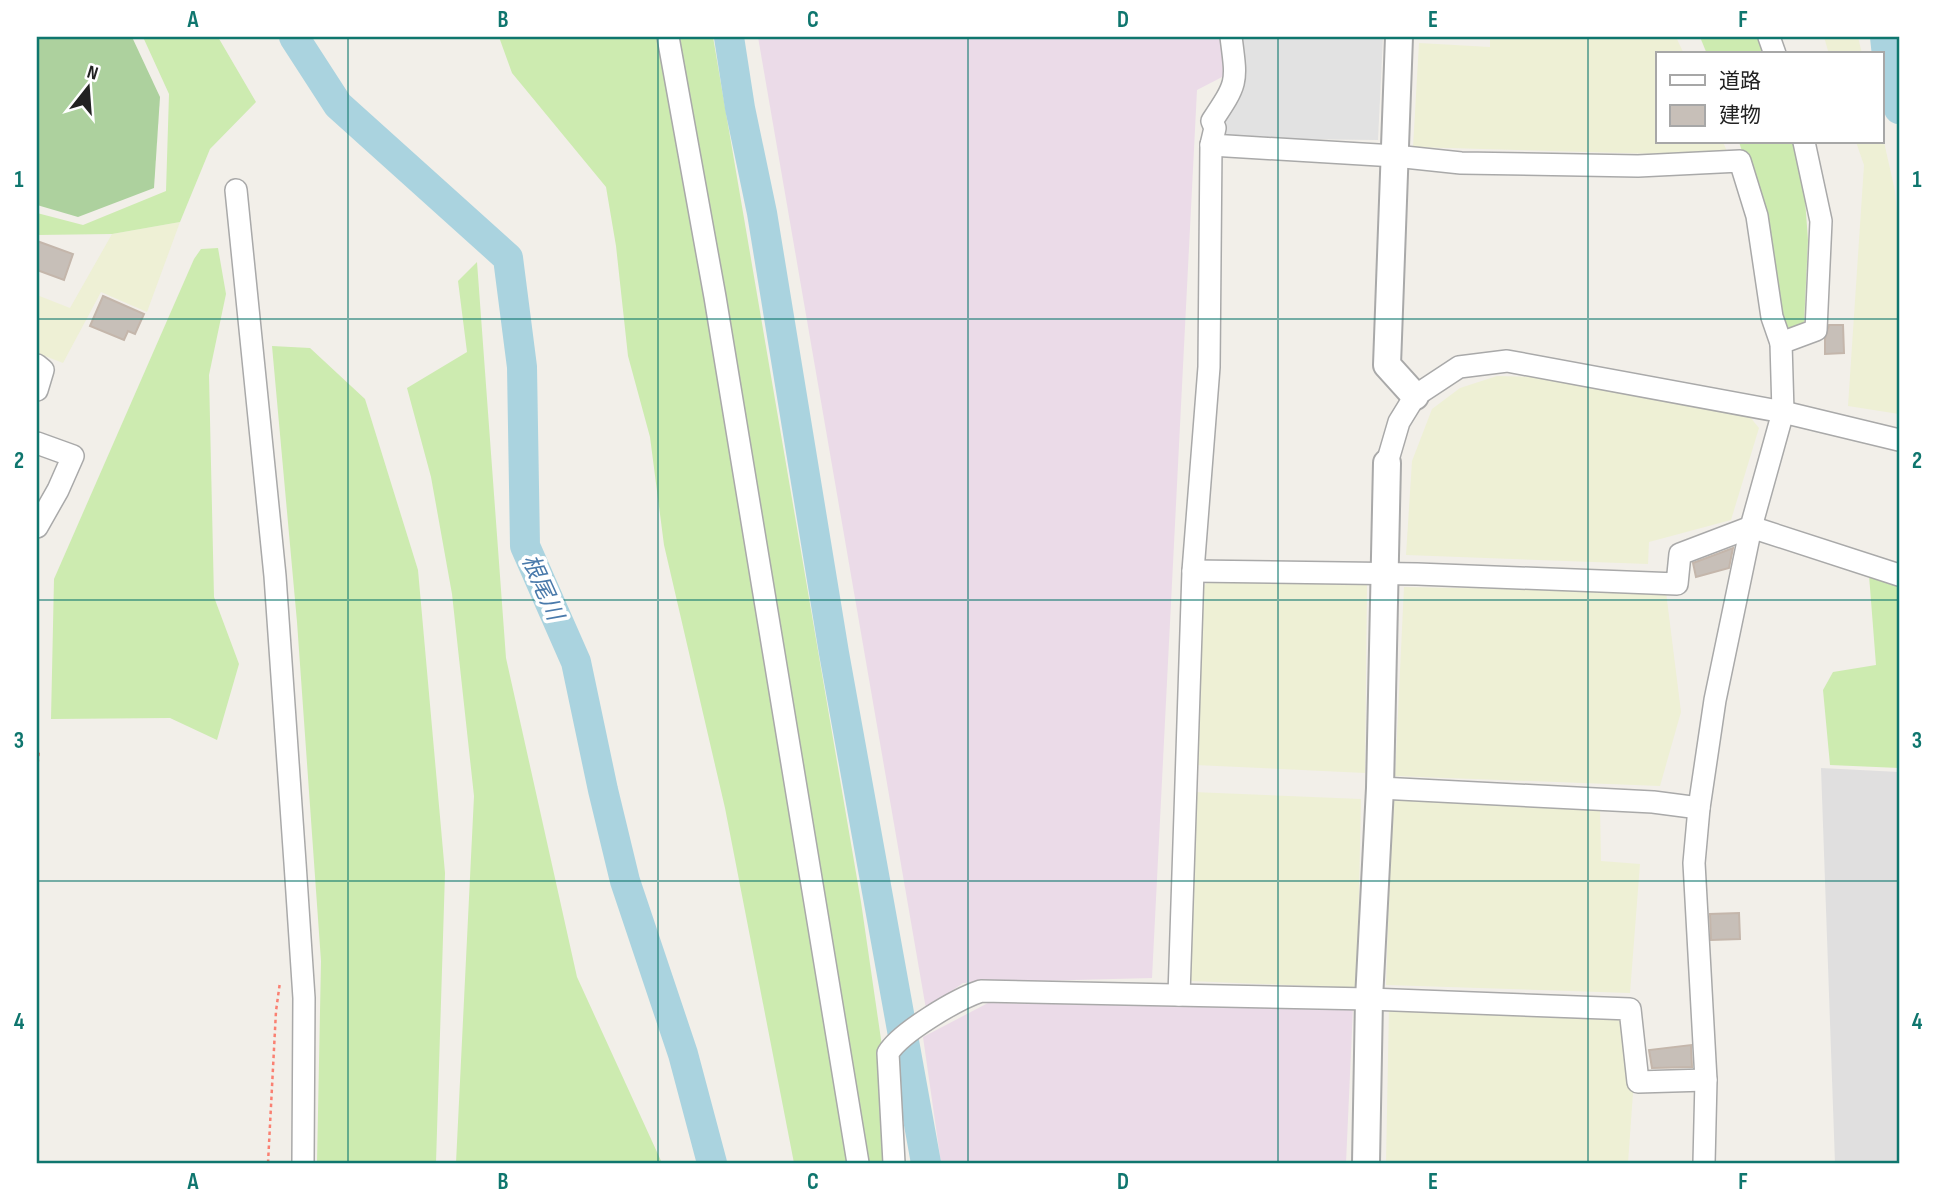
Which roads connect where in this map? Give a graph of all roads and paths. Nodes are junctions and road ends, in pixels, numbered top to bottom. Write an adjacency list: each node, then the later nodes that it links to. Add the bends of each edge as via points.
1 (668, 37): 31 (street)
2 (1231, 37): 5 (street, via 1235,82 1212,121)
3 (1399, 37): 6 (street)
4 (1804, 144): 8 (street, via 1821,221 1815,330)
5 (1211, 145): 6 (street); 18 (street, via 1209,367)
6 (1395, 156): 8 (street, via 1461,163 1624,166 1740,161 1757,216 1772,317); 11 (street, via 1387,365)
7 (236, 190): 30 (street, via 275,576 294,849 304,998)
8 (1781, 343): 12 (street)
9 (37, 365): 10 (street, via 43,370)
10 (37, 390)
11 (1415, 396): 12 (street, via 1459,368 1507,361); 15 (street, via 1399,422)
12 (1783, 412): 13 (street); 17 (street)
13 (1895, 439)
14 (37, 443): 16 (street, via 73,456)
15 (1387, 463): 19 (street)
16 (37, 527)
17 (1751, 527): 19 (street, via 1680,554 1677,584); 20 (street); 24 (street, via 1715,700)
18 (1193, 571): 19 (street); 26 (street)
19 (1383, 575): 23 (street)
20 (1899, 575)
21 (39, 750): 22 (path)
22 (37, 770)
23 (1380, 789): 24 (street); 27 (street)
24 (1699, 808): 28 (street, via 1694,863)
25 (280, 982): 29 (path)
26 (1179, 995): 27 (street); 32 (street, via 981,991 966,996 893,1044 888,1053)
27 (1369, 999): 28 (street, via 1630,1009 1639,1082); 33 (street)
28 (1706, 1080): 34 (street)
29 (268, 1163)
30 (303, 1163)
31 (858, 1163)
32 (894, 1163)
33 (1366, 1163)
34 (1704, 1163)

